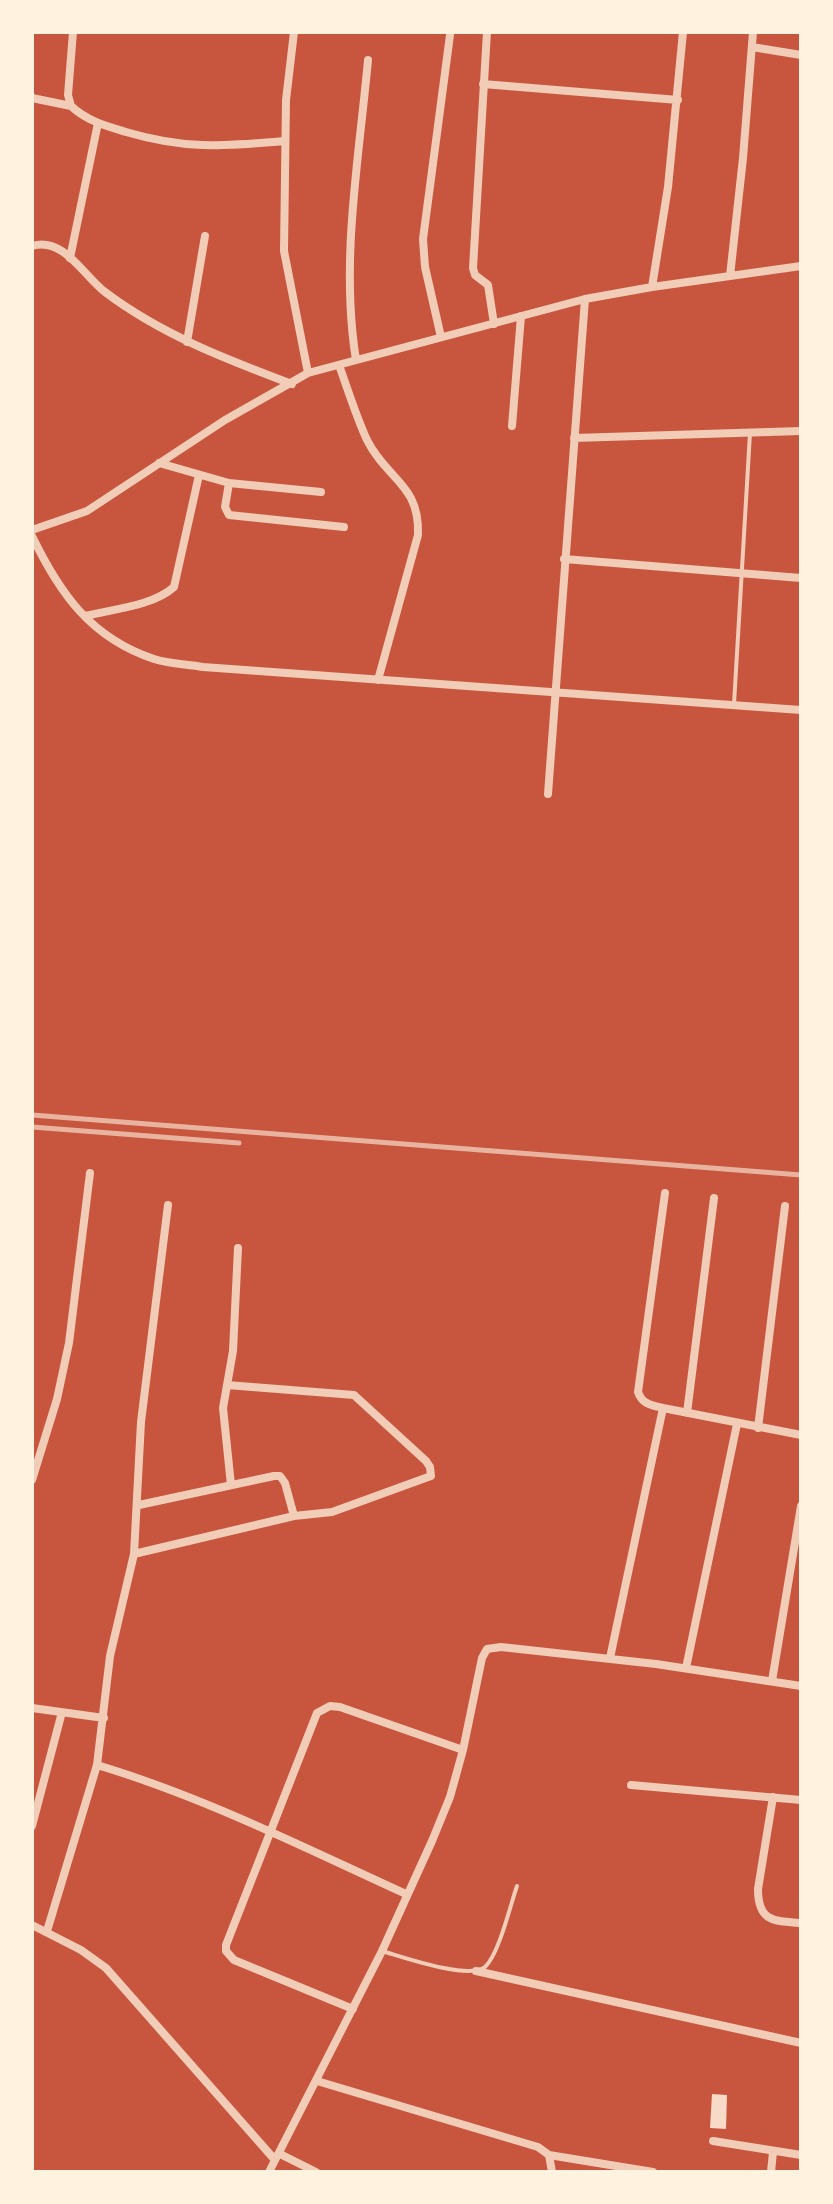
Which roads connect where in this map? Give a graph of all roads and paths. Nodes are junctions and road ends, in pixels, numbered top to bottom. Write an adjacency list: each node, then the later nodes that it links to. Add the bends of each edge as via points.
1 (73, 32): 13 (street)
2 (294, 32): 15 (street)
3 (487, 32): 10 (street)
4 (683, 32): 12 (street)
5 (753, 32): 7 (street)
6 (450, 35): 25 (street, via 423,239)
7 (752, 47): 8 (street); 20 (street)
8 (801, 55)
9 (368, 60): 27 (street, via 349,293)
10 (483, 84): 12 (street); 24 (street, via 473,268 488,285)
11 (32, 98): 13 (street)
12 (678, 100): 21 (street)
13 (71, 106): 14 (street)
14 (98, 123): 15 (street, via 185,146); 18 (street)
15 (285, 141): 29 (street, via 284,251)
16 (205, 236): 26 (street)
17 (32, 246): 18 (street, via 50,244)
18 (70, 258): 26 (street, via 139,317)
19 (801, 266): 20 (street)
20 (730, 276): 21 (street)
21 (652, 287): 22 (street)
22 (585, 299): 23 (street); 34 (street)
23 (521, 316): 24 (street); 31 (street)
24 (494, 324): 25 (street)
25 (441, 337): 27 (street)
26 (187, 342): 30 (street)
27 (356, 360): 28 (street)
28 (339, 365): 29 (street); 46 (street, via 369,443 414,501 419,516)
29 (308, 373): 30 (street)
30 (292, 384): 35 (street)
31 (512, 426)
32 (801, 431): 33 (street)
33 (750, 433): 34 (street); 43 (lane)
34 (574, 438): 42 (street)
35 (159, 463): 36 (street); 40 (street, via 87,511)
36 (199, 475): 37 (street); 45 (street, via 174,587 142,602)
37 (229, 483): 38 (street); 39 (street, via 229,515)
38 (321, 492)
39 (344, 527)
40 (32, 530)
41 (32, 536): 45 (street, via 52,578)
42 (564, 559): 43 (street); 47 (street)
43 (741, 573): 44 (street); 48 (lane)
44 (801, 578)
45 (85, 616): 46 (street, via 121,646 157,660)
46 (378, 680): 47 (street)
47 (556, 693): 48 (street); 50 (street)
48 (734, 704): 49 (street)
49 (801, 710)
50 (548, 794)
51 (90, 1173): 63 (street, via 69,1343)
52 (665, 1193): 58 (street, via 638,1392 646,1404)
53 (714, 1198): 59 (street)
54 (168, 1205): 65 (street, via 141,1422)
55 (785, 1206): 61 (street)
56 (238, 1248): 57 (street)
57 (227, 1385): 64 (street, via 223,1408); 67 (street, via 354,1395 432,1472 416,1484 332,1512)
58 (663, 1408): 59 (street); 69 (street)
59 (687, 1413): 60 (street)
60 (737, 1424): 61 (street); 70 (street)
61 (758, 1428): 62 (street)
62 (801, 1435)
63 (32, 1480)
64 (231, 1485): 65 (street); 67 (street, via 280,1476)
65 (139, 1505): 68 (street)
66 (801, 1506): 71 (street)
67 (294, 1516): 68 (street)
68 (134, 1554): 75 (street, via 110,1656)
69 (610, 1658): 70 (street); 76 (street, via 487,1649)
70 (686, 1668): 71 (street)
71 (772, 1681): 72 (street)
72 (801, 1686)
73 (32, 1708): 74 (street)
74 (62, 1712): 75 (street); 81 (street)
75 (104, 1718): 77 (street)
76 (463, 1750): 82 (street, via 340,1707 323,1708); 84 (street, via 450,1797)
77 (97, 1765): 82 (street); 87 (street)
78 (631, 1785): 79 (street)
79 (773, 1797): 80 (street); 85 (street, via 758,1905 776,1921)
80 (801, 1800)
81 (32, 1826)
82 (271, 1833): 84 (street); 90 (street, via 226,1951 234,1960)
83 (517, 1886): 89 (lane, via 493,1956)
84 (406, 1894): 88 (street)
85 (801, 1923)
86 (32, 1925): 87 (street)
87 (47, 1931): 97 (street, via 106,1968)
88 (382, 1951): 89 (lane); 90 (street)
89 (476, 1971): 91 (street)
90 (353, 2009): 92 (street)
91 (801, 2043)
92 (317, 2081): 95 (street, via 538,2147); 97 (street)
93 (713, 2141): 94 (street)
94 (773, 2152): 96 (street); 102 (street)
95 (549, 2155): 100 (street); 101 (street)
96 (801, 2155)
97 (278, 2157): 98 (street); 99 (street)
98 (269, 2172)
99 (316, 2172)
100 (552, 2172)
101 (653, 2172)
102 (771, 2172)

